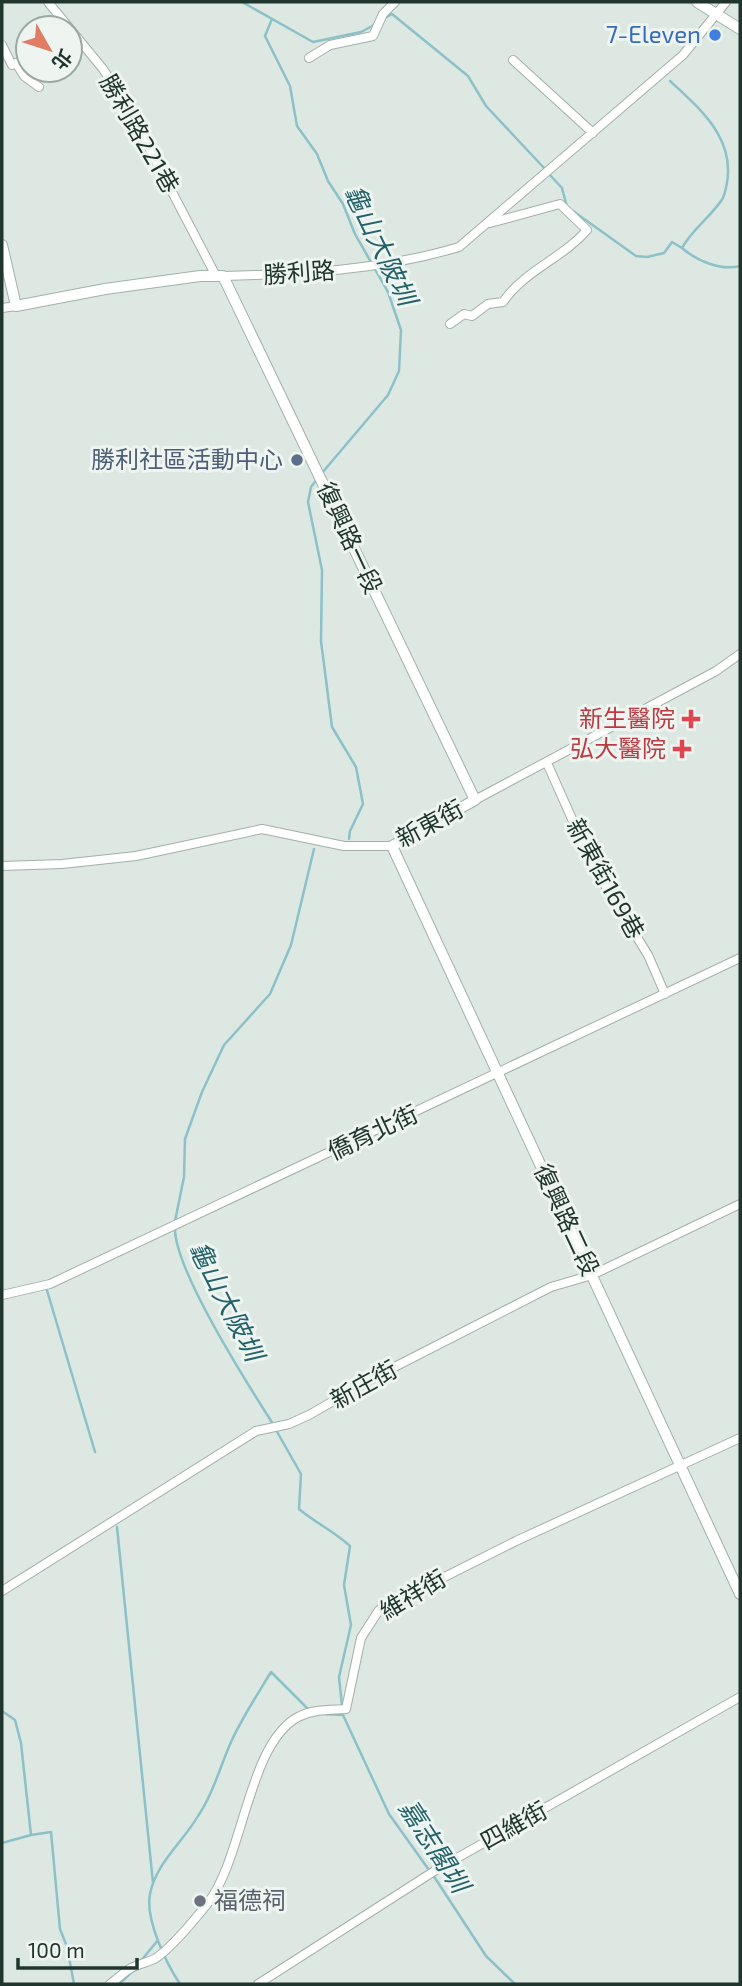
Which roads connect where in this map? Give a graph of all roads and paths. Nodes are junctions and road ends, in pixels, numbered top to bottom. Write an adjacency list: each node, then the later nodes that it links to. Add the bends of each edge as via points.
1 (48, 2): 14 (street, 勝利路221巷, via 126,104)
2 (395, 2): 8 (street, via 373,36 330,45)
3 (697, 2): 5 (street)
4 (726, 2): 5 (street, 勝利路)
5 (716, 15): 6 (street); 11 (street, 勝利路, via 683,55)
6 (740, 29)
7 (2, 45): 10 (street, via 12,65)
8 (309, 58)
9 (513, 60): 11 (street)
10 (39, 87)
11 (593, 133): 12 (street, 勝利路)
12 (488, 223): 14 (street, 勝利路, via 459,247 425,257 318,274); 17 (street, via 560,204 587,230 575,244 514,286 503,302 488,304)
13 (2, 245): 15 (street)
14 (219, 276): 15 (street, 勝利路, via 105,289); 20 (street, 復興路一段)
15 (16, 306): 16 (street, 勝利路)
16 (2, 308)
17 (450, 324)
18 (740, 653): 19 (street, 新東街, via 716,671)
19 (547, 762): 20 (street, 新東街); 24 (street, 新東街169巷, via 593,866 648,955)
20 (475, 800): 21 (street, 新東街)
21 (392, 846): 22 (street, 新東街, via 344,846 262,829 136,856); 25 (street, 復興路二段)
22 (2, 866)
23 (740, 958): 24 (street, 僑育北街)
24 (665, 994): 25 (street, 僑育北街)
25 (497, 1075): 27 (street, 復興路二段); 28 (street, 僑育北街, via 50,1284)
26 (740, 1204): 27 (street, 新庄街)
27 (592, 1275): 30 (street, 復興路二段); 31 (street, 新庄街, via 551,1287 309,1415 256,1431)
28 (2, 1295)
29 (740, 1438): 30 (street, 維祥街)
30 (681, 1466): 32 (street, 復興路二段); 34 (street, 維祥街, via 379,1609 360,1638 346,1709 299,1717 284,1727 274,1744 258,1774 230,1862 209,1902 157,1957)
31 (2, 1591)
32 (740, 1594)
33 (740, 1697): 35 (street, 四維街, via 436,1871)
34 (110, 1984)
35 (258, 1984)

